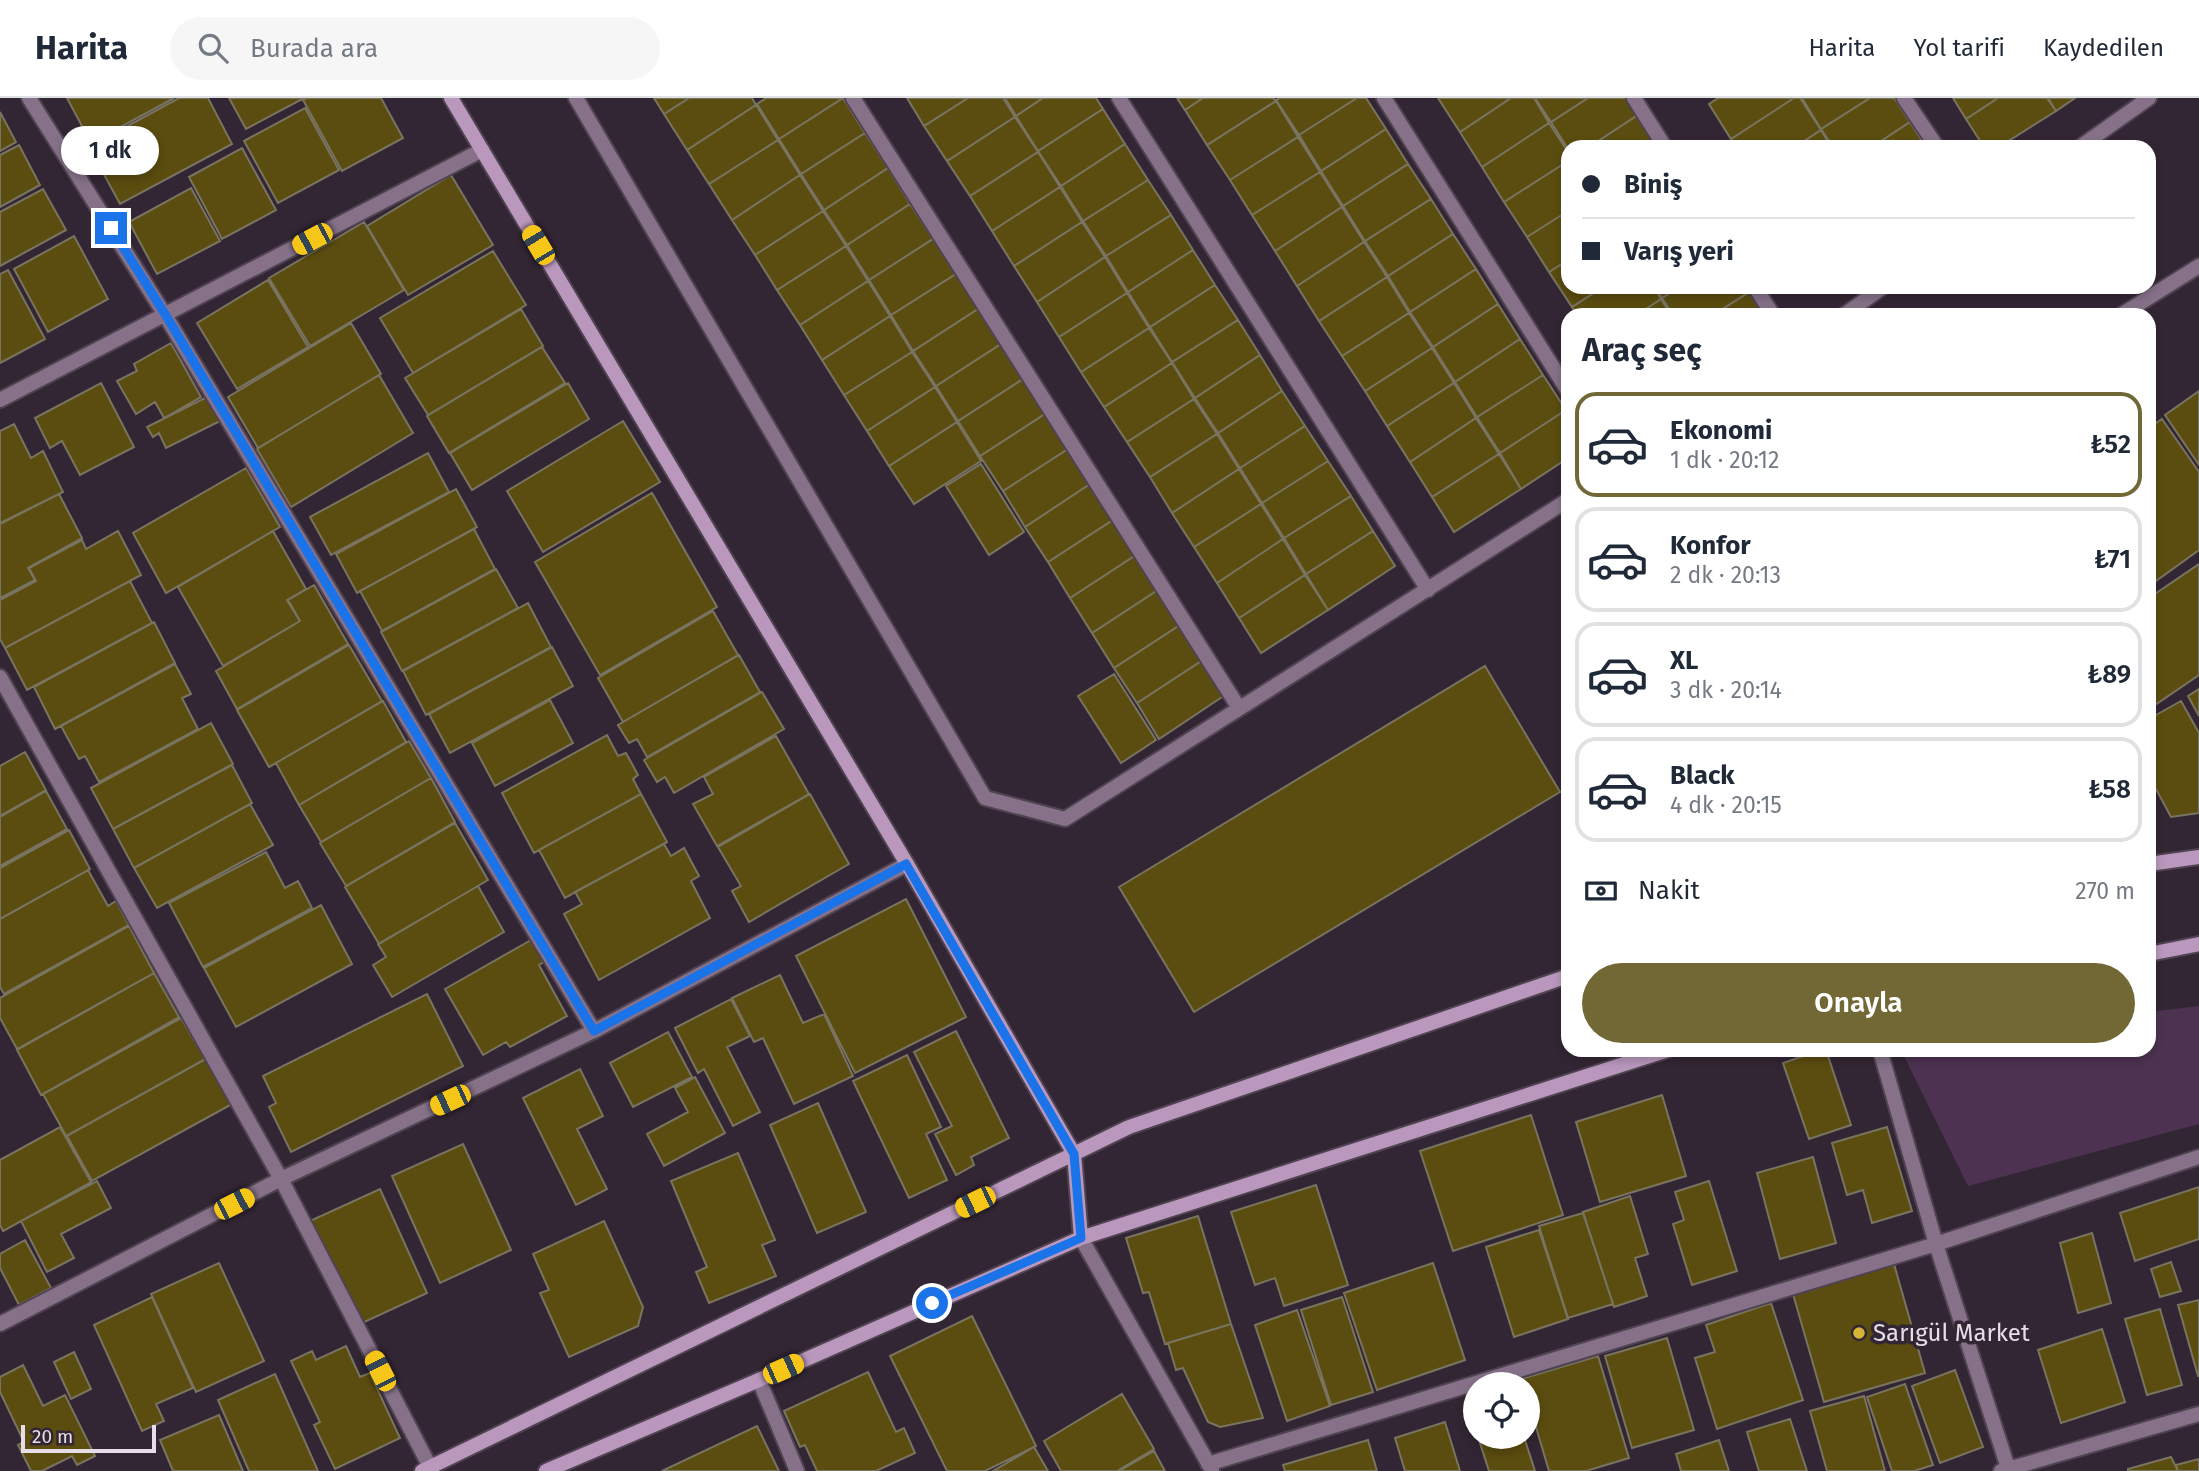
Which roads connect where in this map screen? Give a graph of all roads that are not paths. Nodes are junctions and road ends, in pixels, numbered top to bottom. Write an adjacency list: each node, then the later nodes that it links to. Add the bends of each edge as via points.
1 (29, 98): 20 (street)
2 (451, 98): 13 (main road)
3 (576, 98): 26 (street, via 985,797 1065,819)
4 (853, 98): 26 (street)
5 (1119, 98): 24 (street)
6 (1384, 98): 21 (street)
7 (1634, 98): 10 (street)
8 (1904, 98): 11 (street)
9 (2149, 98): 12 (street)
10 (1661, 140)
11 (1932, 140)
12 (2090, 140)
13 (482, 150): 20 (street); 29 (main road)
14 (2199, 266): 15 (street)
15 (2156, 293)
16 (1873, 294): 18 (street)
17 (2154, 294): 19 (street)
18 (1854, 308)
19 (2132, 308)
20 (165, 314): 22 (street); 33 (street)
21 (1561, 380)
22 (0, 400)
23 (1561, 504): 24 (street)
24 (1428, 590): 26 (street)
25 (0, 677): 38 (street)
26 (1239, 708)
27 (2199, 857): 28 (main road)
28 (2156, 863)
29 (906, 864): 33 (street); 36 (main road)
30 (2199, 944): 31 (main road)
31 (2156, 953)
32 (1561, 978): 36 (main road, via 1129,1127)
33 (594, 1031): 38 (street)
34 (1640, 1057): 39 (main road)
35 (1882, 1057): 40 (street)
36 (1074, 1154): 39 (main road); 45 (main road)
37 (2199, 1157): 40 (street)
38 (281, 1180): 41 (street); 45 (street)
39 (1081, 1238): 42 (main road); 44 (street)
40 (1936, 1244): 44 (street); 46 (street)
41 (0, 1324)
42 (759, 1380): 47 (main road); 48 (street)
43 (2199, 1414): 46 (street)
44 (1210, 1467)
45 (426, 1469)
46 (2006, 1470)
47 (546, 1471)
48 (797, 1471)

